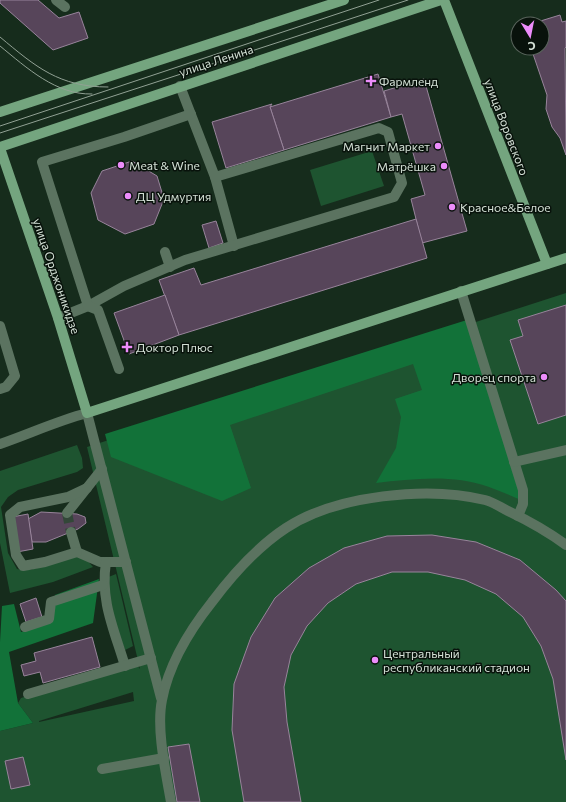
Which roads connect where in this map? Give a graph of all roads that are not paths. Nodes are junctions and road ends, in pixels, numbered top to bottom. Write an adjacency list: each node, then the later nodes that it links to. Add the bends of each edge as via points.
1 (56, 0): 4 (street)
2 (344, 0): 6 (main road, улица Ленина)
3 (442, 0): 5 (main road, улица Ленина); 13 (main road, улица Воровского)
4 (65, 7)
5 (180, 86): 7 (street); 8 (main road, улица Ленина)
6 (0, 112)
7 (191, 114): 9 (street); 16 (street, via 42,162)
8 (0, 147): 17 (main road, улица Орджоникидзе)
9 (215, 177): 10 (street); 10 (street, via 379,128 388,132 402,183 394,197)
10 (234, 246): 14 (street)
11 (165, 252): 14 (street)
12 (566, 258): 13 (main road)
13 (547, 264): 15 (main road)
14 (170, 267): 16 (street, via 124,286)
15 (461, 291): 21 (main road); 24 (street)
16 (88, 306): 17 (street); 19 (street, via 98,310)
17 (58, 318): 21 (main road, улица Орджоникидзе)
18 (0, 326): 20 (street, via 15,376 6,387)
19 (119, 369)
20 (0, 389)
21 (87, 412): 22 (street); 25 (street)
22 (0, 444)
23 (566, 450): 24 (street)
24 (514, 462): 28 (street, via 523,490 523,504)
25 (102, 469): 26 (street); 33 (street)
26 (87, 488): 27 (street); 31 (street, via 68,497 20,507 10,515 16,555 23,566)
27 (67, 513)
28 (518, 516): 30 (street, via 548,532); 39 (street, via 486,501 450,494 413,494 378,497 326,509 287,527 230,577 190,630 176,657)
29 (71, 532): 31 (street)
30 (566, 546)
31 (77, 552): 32 (street)
32 (106, 562): 33 (street); 34 (street)
33 (126, 562): 36 (street)
34 (103, 585): 35 (street, via 51,602 49,619); 37 (street, via 107,610)
35 (25, 627)
36 (151, 658): 37 (street); 39 (street)
37 (125, 666): 38 (street)
38 (28, 694)
39 (162, 700): 40 (street, via 160,721)
40 (164, 758): 41 (street); 42 (street)
41 (102, 769)
42 (171, 802)

